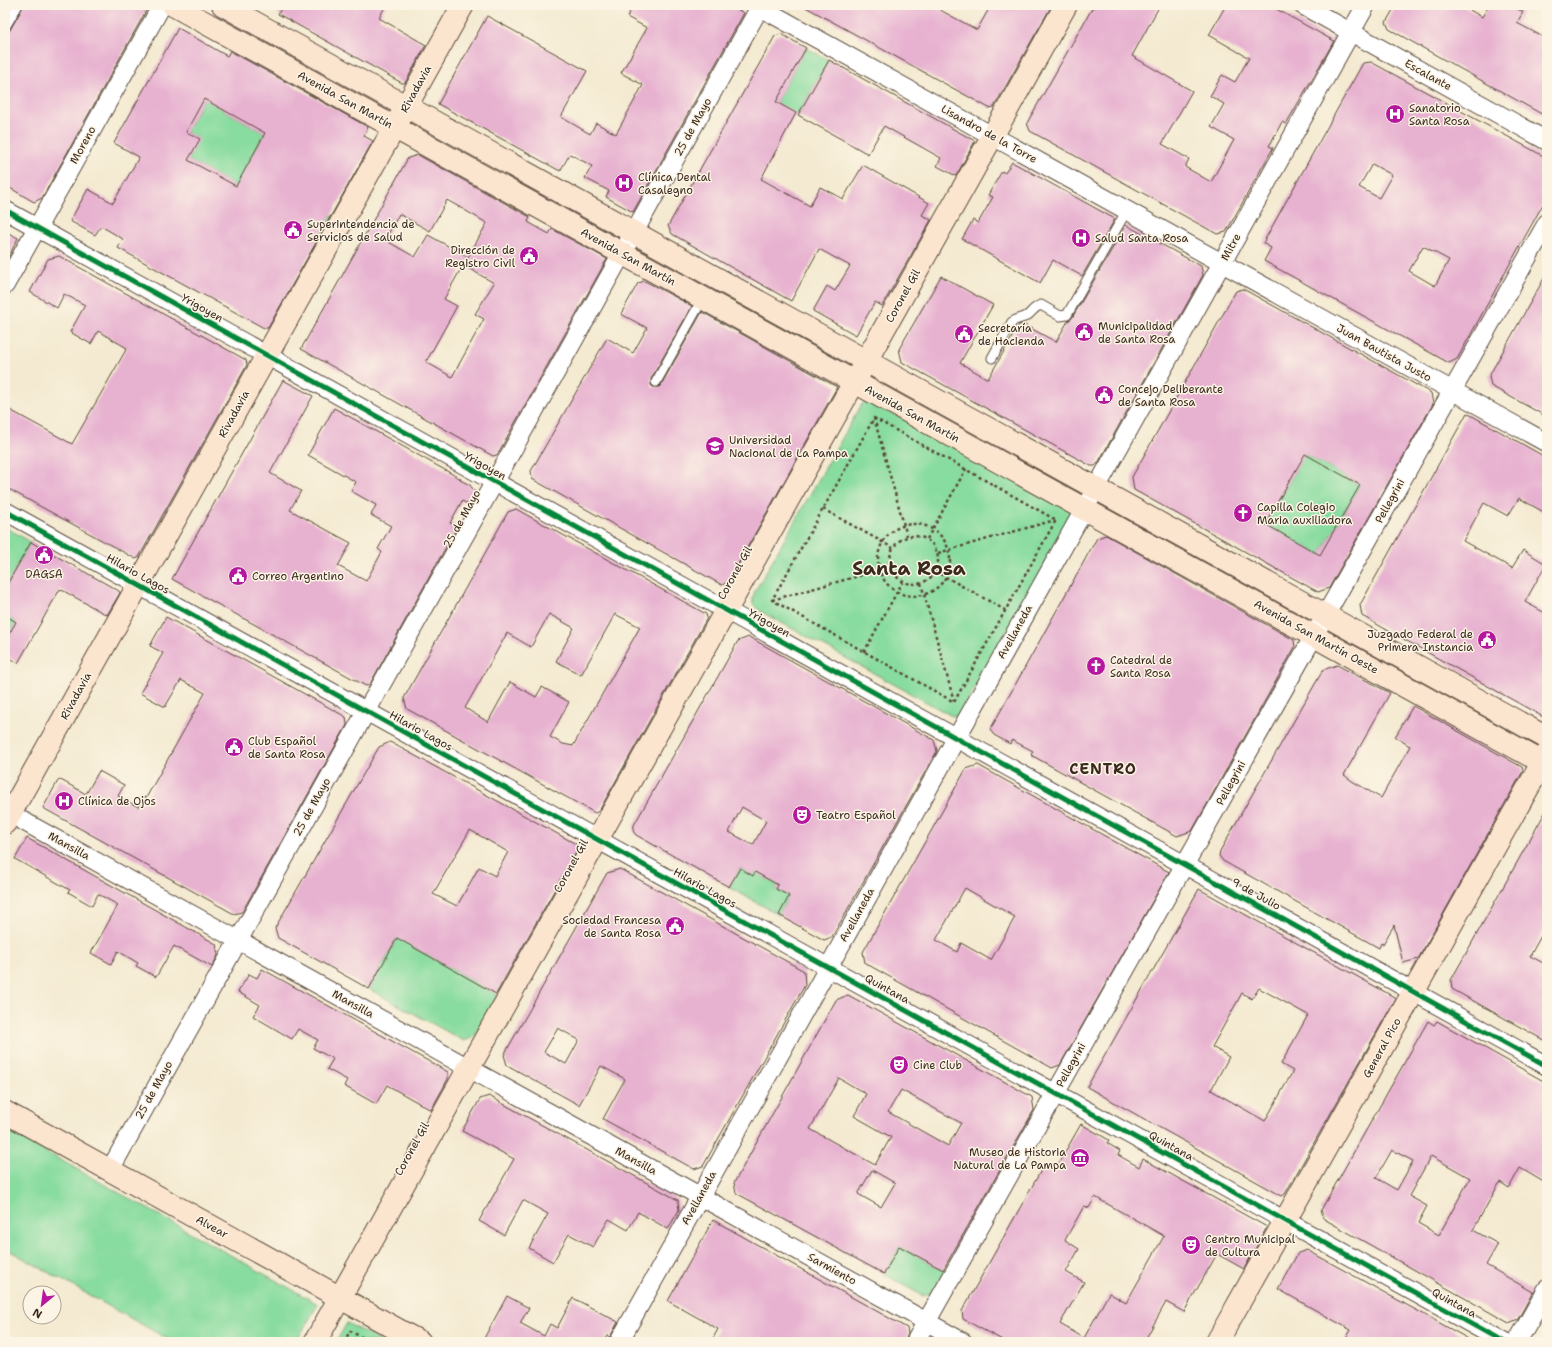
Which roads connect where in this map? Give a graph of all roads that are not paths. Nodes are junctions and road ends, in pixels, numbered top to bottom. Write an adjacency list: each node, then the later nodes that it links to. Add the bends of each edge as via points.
1 (18, 5): 10 (lane)
2 (162, 5): 19 (street, Moreno)
3 (173, 5): 13 (main road, Avenida San Martín)
4 (223, 5): 12 (main road)
5 (463, 5): 12 (main road, Rivadavia)
6 (1066, 5): 14 (main road, Coronel Gil)
7 (1302, 5): 11 (street, Escalante)
8 (1366, 5): 11 (street, Mitre)
9 (759, 6): 14 (street, Lisandro de la Torre); 20 (street, 25 de Mayo)
10 (5, 27)
11 (1350, 32): 15 (street, Escalante); 22 (street, Mitre)
12 (406, 106): 13 (main road, Rivadavia); 20 (main road)
13 (394, 128): 21 (main road, Avenida San Martín); 25 (main road, Rivadavia)
14 (992, 136): 17 (street, Lisandro de la Torre); 27 (main road, Coronel Gil)
15 (1547, 141)
16 (5, 210): 19 (street, Yrigoyen)
17 (1127, 210): 22 (street, Lisandro de la Torre); 26 (lane, via 1067,315 1060,316 1041,305 1037,306 1026,316 1012,322)
18 (1547, 223): 30 (street, Pellegrini)
19 (37, 228): 23 (street, Moreno); 25 (street, Yrigoyen)
20 (634, 233): 21 (street, 25 de Mayo); 27 (main road)
21 (622, 254): 24 (main road, Avenida San Martín); 36 (street, 25 de Mayo)
22 (1222, 262): 30 (street, Juan Bautista Justo); 37 (street, Mitre)
23 (5, 285)
24 (703, 298): 28 (lane); 29 (main road, Avenida San Martín)
25 (267, 355): 36 (street, Yrigoyen); 40 (main road, Rivadavia)
26 (992, 358)
27 (866, 361): 29 (main road, Coronel Gil); 31 (main road)
28 (656, 382)
29 (854, 382): 32 (main road, Avenida San Martín); 41 (main road, Coronel Gil)
30 (1453, 390): 34 (street, Juan Bautista Justo); 42 (street, Pellegrini)
31 (956, 411): 32 (main road); 33 (main road)
32 (944, 432): 35 (main road, Avenida San Martín)
33 (1005, 438): 35 (main road); 37 (main road)
34 (1547, 442)
35 (994, 459): 38 (main road, Avenida San Martín)
36 (494, 482): 41 (street, Yrigoyen); 44 (street, 25 de Mayo)
37 (1096, 488): 38 (street, Avellaneda); 42 (main road)
38 (1084, 509): 43 (main road, Avenida San Martín Oeste); 45 (street, Avellaneda)
39 (5, 511): 40 (street, Hilario Lagos)
40 (138, 585): 44 (street, Hilario Lagos); 48 (main road, Rivadavia)
41 (726, 611): 45 (street, Yrigoyen); 49 (main road, Coronel Gil)
42 (1325, 615): 43 (street, Pellegrini); 46 (main road)
43 (1314, 636): 47 (main road, Avenida San Martín Oeste); 50 (street, Pellegrini)
44 (366, 711): 49 (street, Hilario Lagos); 51 (street, 25 de Mayo)
45 (956, 738): 50 (street, 9 de Julio); 52 (street, Avellaneda)
46 (1547, 738)
47 (1545, 760): 53 (main road, General Pico)
48 (7, 816): 51 (street, Mansilla)
49 (597, 840): 52 (street, Hilario Lagos); 55 (main road, Coronel Gil)
50 (1184, 865): 53 (street, 9 de Julio); 56 (street, Pellegrini)
51 (238, 940): 55 (street, Mansilla); 58 (street, 25 de Mayo)
52 (828, 967): 56 (street, Quintana); 59 (street, Avellaneda)
53 (1413, 992): 54 (street, 9 de Julio); 60 (main road, General Pico)
54 (1547, 1066)
55 (469, 1068): 59 (street, Mansilla); 62 (main road, Coronel Gil)
56 (1055, 1093): 60 (street, Quintana); 63 (street, Pellegrini)
57 (5, 1112): 58 (main road, Alvear)
58 (110, 1170): 62 (main road, Alvear)
59 (700, 1196): 63 (street, Sarmiento); 66 (street, Avellaneda)
60 (1285, 1221): 69 (main road, General Pico); 70 (street, Quintana)
61 (1547, 1289): 71 (street)
62 (340, 1298): 64 (main road, Coronel Gil); 65 (main road, Alvear)
63 (926, 1322): 67 (street, Pellegrini); 68 (street, Sarmiento)
64 (315, 1342)
65 (420, 1342)
66 (619, 1342)
67 (915, 1342)
68 (963, 1342)
69 (1217, 1342)
70 (1504, 1342)
71 (1518, 1342)

